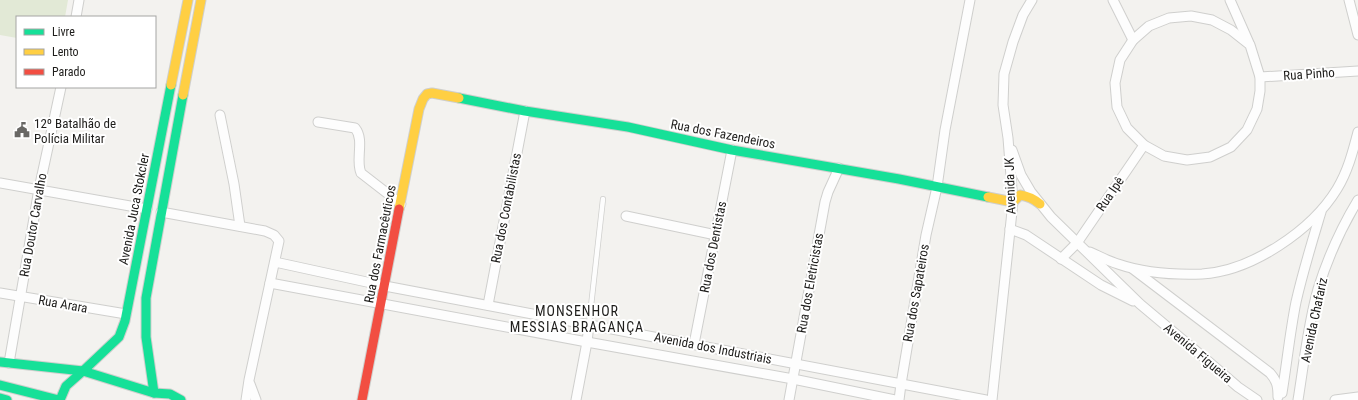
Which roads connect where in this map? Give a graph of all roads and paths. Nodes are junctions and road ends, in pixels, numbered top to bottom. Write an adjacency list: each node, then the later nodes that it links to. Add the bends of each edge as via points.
1 (79, 0): 9 (street)
2 (188, 0): 33 (main road, Avenida Juca Stokcler)
3 (200, 0): 35 (main road, Avenida Juca Stokcler)
4 (970, 0): 26 (street, Rua dos Sapateiros, via 945,130)
5 (1032, 0): 21 (street, Avenida JK, via 1023,15 1004,74 1003,105)
6 (1113, 0): 11 (street)
7 (1230, 0): 12 (street)
8 (1349, 0): 10 (street)
9 (76, 16)
10 (1358, 35)
11 (1133, 40): 12 (street, via 1150,26 1169,18 1191,16 1212,20 1231,30); 22 (street, via 1120,60 1115,83 1117,107 1127,128)
12 (1250, 45): 14 (street)
13 (1358, 71): 14 (street, Rua Pinho)
14 (1260, 77): 22 (street, via 1257,109 1247,130 1231,146 1210,157 1187,160 1164,156)
15 (61, 88): 27 (street, Rua Doutor Carvalho)
16 (427, 94): 17 (main road, Rua dos Fazendeiros); 31 (main road, Rua dos Farmacêuticos, via 419,109)
17 (525, 111): 23 (main road, Rua dos Fazendeiros, via 628,127); 51 (street, Rua dos Contabilistas)
18 (220, 115): 37 (street)
19 (318, 122): 31 (street, via 354,128 357,131 358,166 361,174)
20 (1358, 132): 34 (street, via 1346,169)
21 (1008, 138): 30 (street, Avenida JK); 32 (street, Avenida Figueira, via 1021,175)
22 (1144, 145): 40 (street, Rua Ipê)
23 (732, 150): 24 (main road, Rua dos Fazendeiros); 39 (street, Rua dos Dentistas)
24 (839, 168): 26 (main road, Rua dos Fazendeiros); 57 (street, Rua dos Eletricistas, via 825,202)
25 (0, 183): 27 (street)
26 (937, 187): 30 (main road, Rua dos Fazendeiros); 61 (street, Rua dos Sapateiros)
27 (39, 189): 33 (street); 48 (street, Rua Doutor Carvalho)
28 (603, 199): 53 (lane)
29 (1358, 200): 81 (street, Avenida Chafariz, via 1329,256 1318,290)
30 (1013, 202): 32 (main road, via 1020,195 1025,195); 38 (street, Avenida JK)
31 (400, 204): 46 (main road, Rua dos Farmacêuticos)
32 (1040, 204): 40 (street, Avenida Figueira)
33 (147, 209): 52 (main road, Avenida Juca Stokcler)
34 (1321, 211): 44 (street, via 1292,237 1263,255 1234,268 1204,274 1167,274); 66 (street, Avenida Chafariz, via 1296,301)
35 (161, 212): 37 (street); 63 (main road, Avenida Juca Stokcler, via 146,298 146,337)
36 (626, 216): 39 (street)
37 (240, 226): 43 (street, via 274,235 279,242)
38 (1010, 229): 42 (street, Avenida Figueira, via 1026,235); 79 (street, Avenida JK)
39 (716, 235): 55 (street, Rua dos Dentistas)
40 (1076, 243): 41 (street, Avenida Figueira); 42 (street, Rua Ipê)
41 (1085, 249): 44 (street); 50 (street, Avenida Figueira)
42 (1061, 259): 50 (street, Avenida Figueira, via 1101,285)
43 (275, 262): 45 (street); 46 (street, Avenida dos Industriais)
44 (1131, 268): 66 (street, via 1270,373 1278,384)
45 (270, 282): 49 (street, Avenida dos Industriais); 60 (street)
46 (385, 286): 49 (main road, Rua dos Farmacêuticos); 51 (street, Avenida dos Industriais)
47 (0, 293): 48 (street, Rua Arara)
48 (21, 296): 52 (street, Rua Arara); 56 (street, Rua Doutor Carvalho)
49 (381, 304): 54 (street, Avenida dos Industriais); 73 (main road, Rua dos Farmacêuticos)
50 (1140, 304): 80 (street, Avenida Figueira, via 1238,387)
51 (488, 305): 53 (street, Avenida dos Industriais)
52 (126, 314): 58 (main road, Avenida Juca Stokcler, via 119,337)
53 (589, 324): 54 (street); 55 (street, Avenida dos Industriais)
54 (587, 342): 59 (street, Avenida dos Industriais); 74 (street)
55 (694, 344): 57 (street, Avenida dos Industriais)
56 (5, 363): 58 (main road)
57 (795, 363): 59 (street, Rua dos Eletricistas); 61 (street, Avenida dos Industriais)
58 (83, 371): 63 (main road); 68 (main road, Avenida Juca Stokcler, via 66,386)
59 (793, 379): 75 (street, Rua dos Eletricistas); 76 (street, Avenida dos Industriais)
60 (249, 380): 71 (street); 72 (street)
61 (900, 384): 77 (street, Rua dos Sapateiros); 78 (street, Avenida dos Industriais)
62 (0, 385): 68 (main road)
63 (154, 393): 69 (main road); 70 (main road, via 170,394)
64 (1358, 397): 82 (street)
65 (0, 398): 67 (main road)
66 (1277, 398): 81 (street, via 1289,396)
67 (7, 400)
68 (60, 400)
69 (161, 400)
70 (181, 400)
71 (246, 400)
72 (256, 400)
73 (362, 400)
74 (576, 400)
75 (789, 400)
76 (895, 400)
77 (899, 400)
78 (986, 400)
79 (992, 400)
80 (1257, 400)
81 (1298, 400)
82 (1335, 400)

